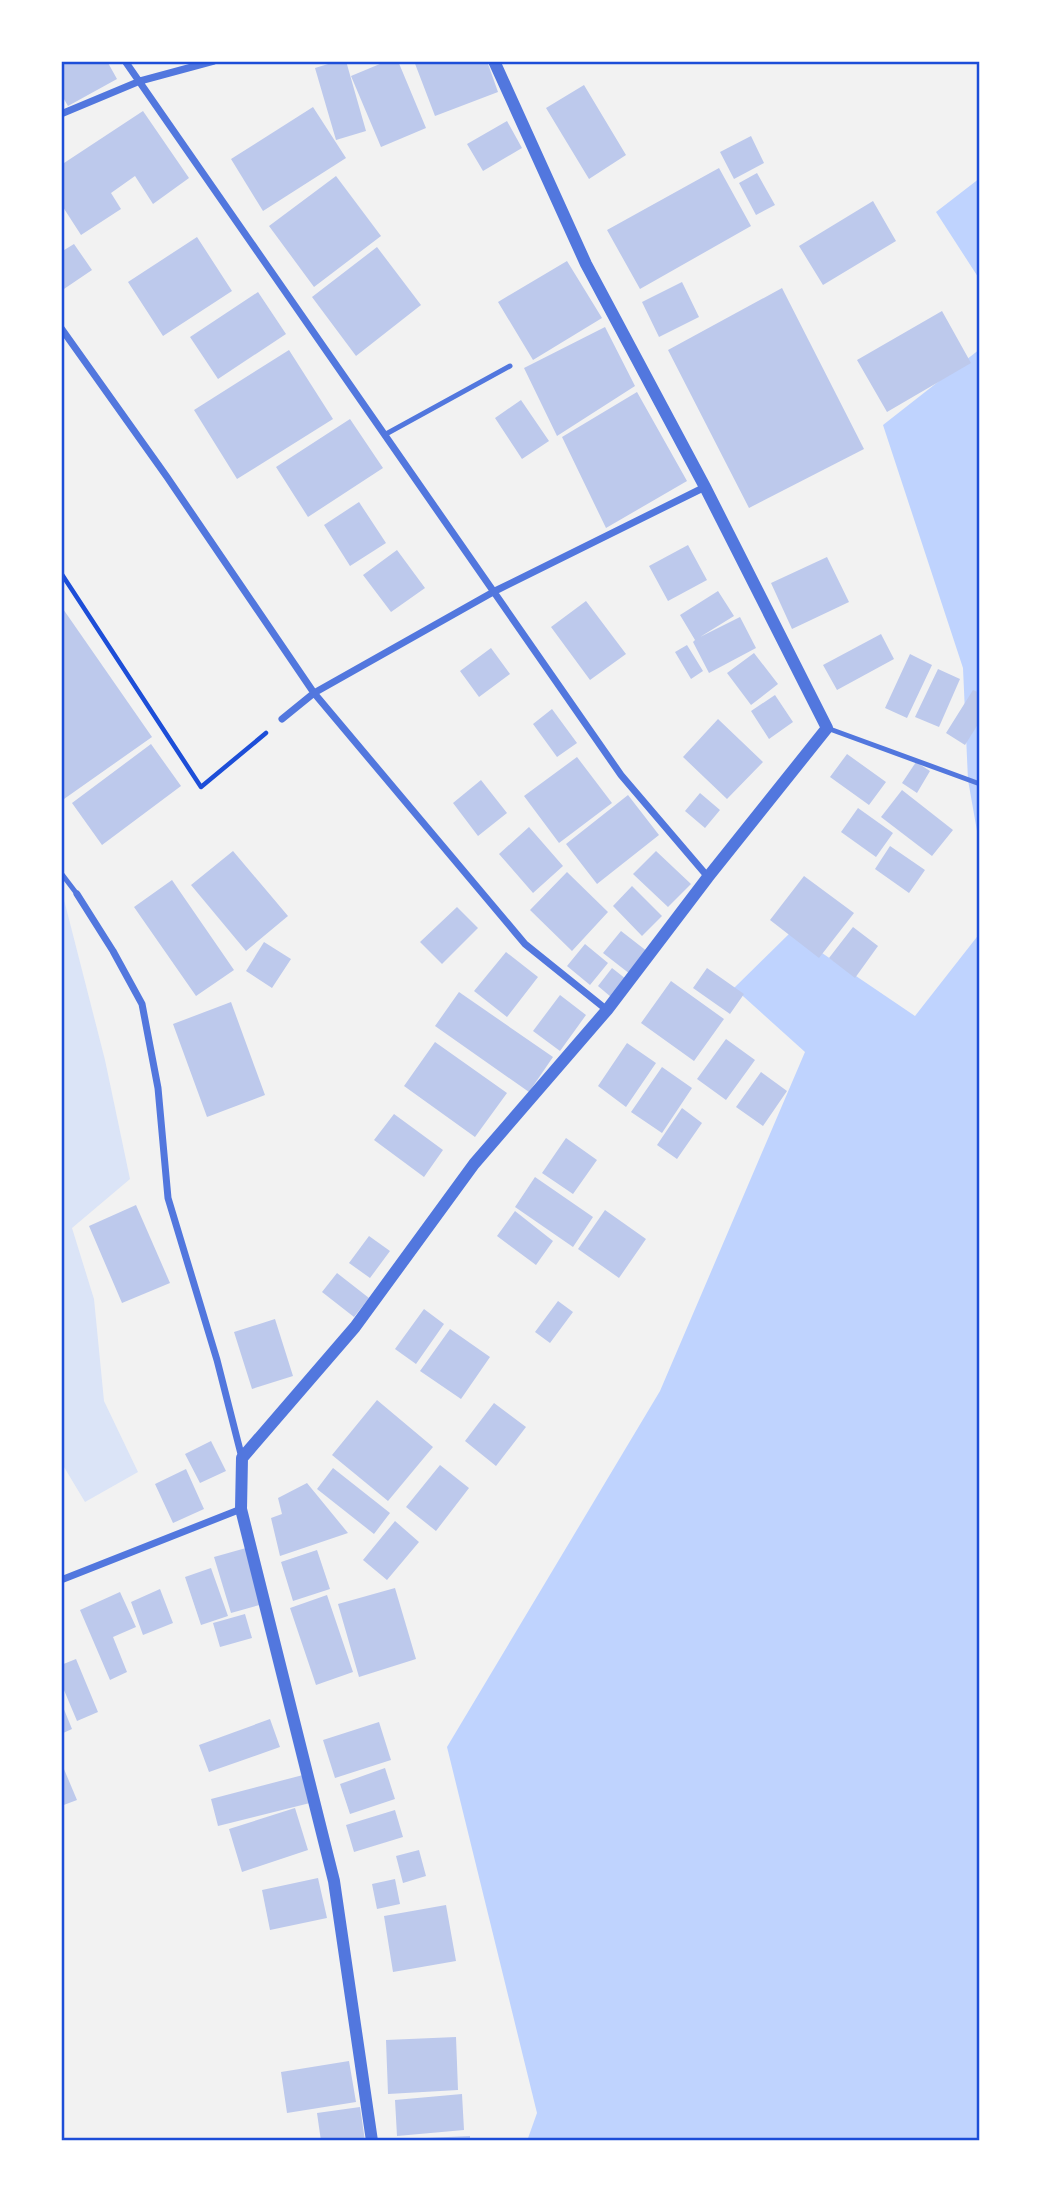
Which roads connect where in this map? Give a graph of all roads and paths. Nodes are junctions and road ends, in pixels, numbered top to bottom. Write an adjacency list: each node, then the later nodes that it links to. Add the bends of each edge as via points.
1 (125, 61): 4 (street)
2 (214, 61): 4 (street)
3 (494, 61): 9 (street, via 586,264)
4 (140, 81): 5 (street); 8 (street)
5 (61, 114)
6 (61, 328): 12 (street)
7 (510, 366): 8 (lane)
8 (386, 434): 11 (street)
9 (705, 487): 11 (street); 14 (street)
10 (61, 573): 13 (path, via 201,788)
11 (495, 591): 12 (street); 17 (street, via 621,775)
12 (314, 693): 13 (street); 19 (street, via 524,944)
13 (282, 719)
14 (827, 729): 15 (lane); 17 (street)
15 (980, 784)
16 (61, 873): 18 (lane)
17 (708, 877): 19 (street)
18 (76, 894): 20 (street, via 142,1004 158,1088 168,1198)
19 (607, 1010): 20 (street, via 474,1164 355,1327)
20 (242, 1458): 21 (street)
21 (241, 1509): 22 (street); 23 (street, via 334,1881)
22 (61, 1580)
23 (372, 2141)

